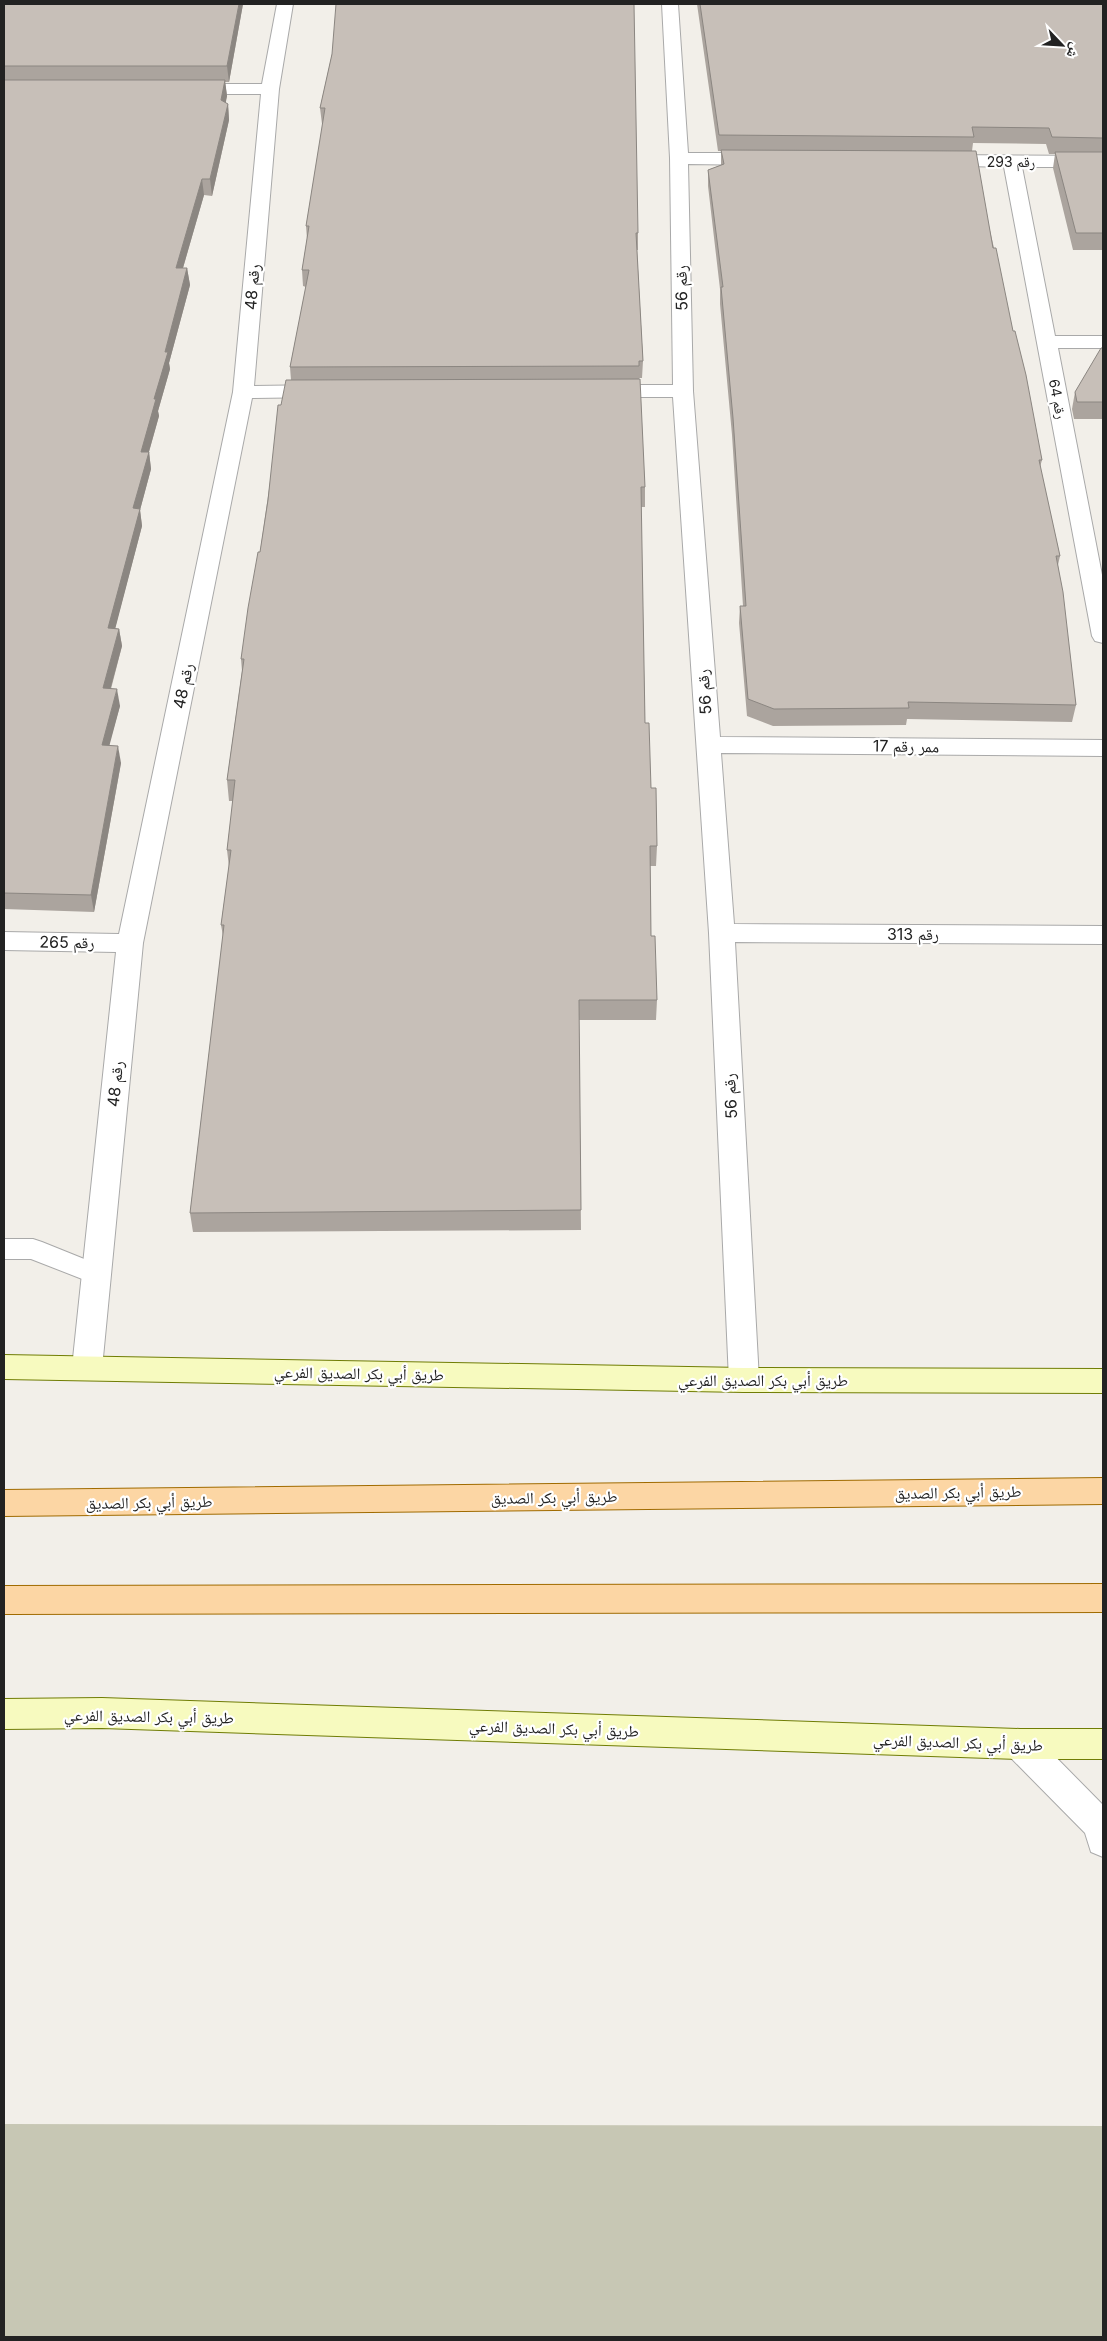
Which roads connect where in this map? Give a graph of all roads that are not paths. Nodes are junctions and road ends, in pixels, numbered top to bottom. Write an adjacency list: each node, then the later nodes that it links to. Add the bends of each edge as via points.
1 (285, 4): 4 (street, رقم 48)
2 (670, 4): 5 (street, رقم 56)
3 (171, 89): 4 (street)
4 (270, 89): 15 (street, رقم 48)
5 (679, 158): 6 (street); 12 (street, رقم 56)
6 (777, 159)
7 (924, 161): 9 (street, رقم 293)
8 (1103, 161): 9 (street, رقم 293)
9 (1012, 162): 10 (street, رقم 64)
10 (1047, 342): 11 (street); 16 (street, رقم 64)
11 (1103, 342)
12 (683, 390): 14 (street); 17 (street, رقم 56)
13 (343, 391): 15 (street)
14 (583, 391)
15 (243, 392): 22 (street, رقم 48)
16 (1103, 636)
17 (708, 745): 18 (street, ممر رقم 17); 19 (street, رقم 56)
18 (1103, 748)
19 (722, 933): 20 (street, رقم 313); 27 (street, رقم 56)
20 (1103, 935)
21 (4, 940): 22 (street, رقم 265)
22 (130, 943): 24 (street, رقم 48)
23 (4, 1249): 24 (lane, via 33,1249)
24 (95, 1274): 26 (street, رقم 48)
25 (4, 1367): 26 (main road, طريق أبي بكر الصديق الفرعي)
26 (87, 1368): 27 (main road, طريق أبي بكر الصديق الفرعي)
27 (744, 1380): 28 (main road, طريق أبي بكر الصديق الفرعي)
28 (1103, 1381)
29 (1103, 1491): 30 (main road, طريق أبي بكر الصديق)
30 (4, 1503)
31 (1103, 1598): 32 (main road)
32 (4, 1600)
33 (4, 1714): 34 (main road, طريق أبي بكر الصديق الفرعي, via 102,1713)
34 (1020, 1744): 35 (main road, طريق أبي بكر الصديق الفرعي); 36 (street, via 1101,1826)
35 (1103, 1744)
36 (1103, 1841)

